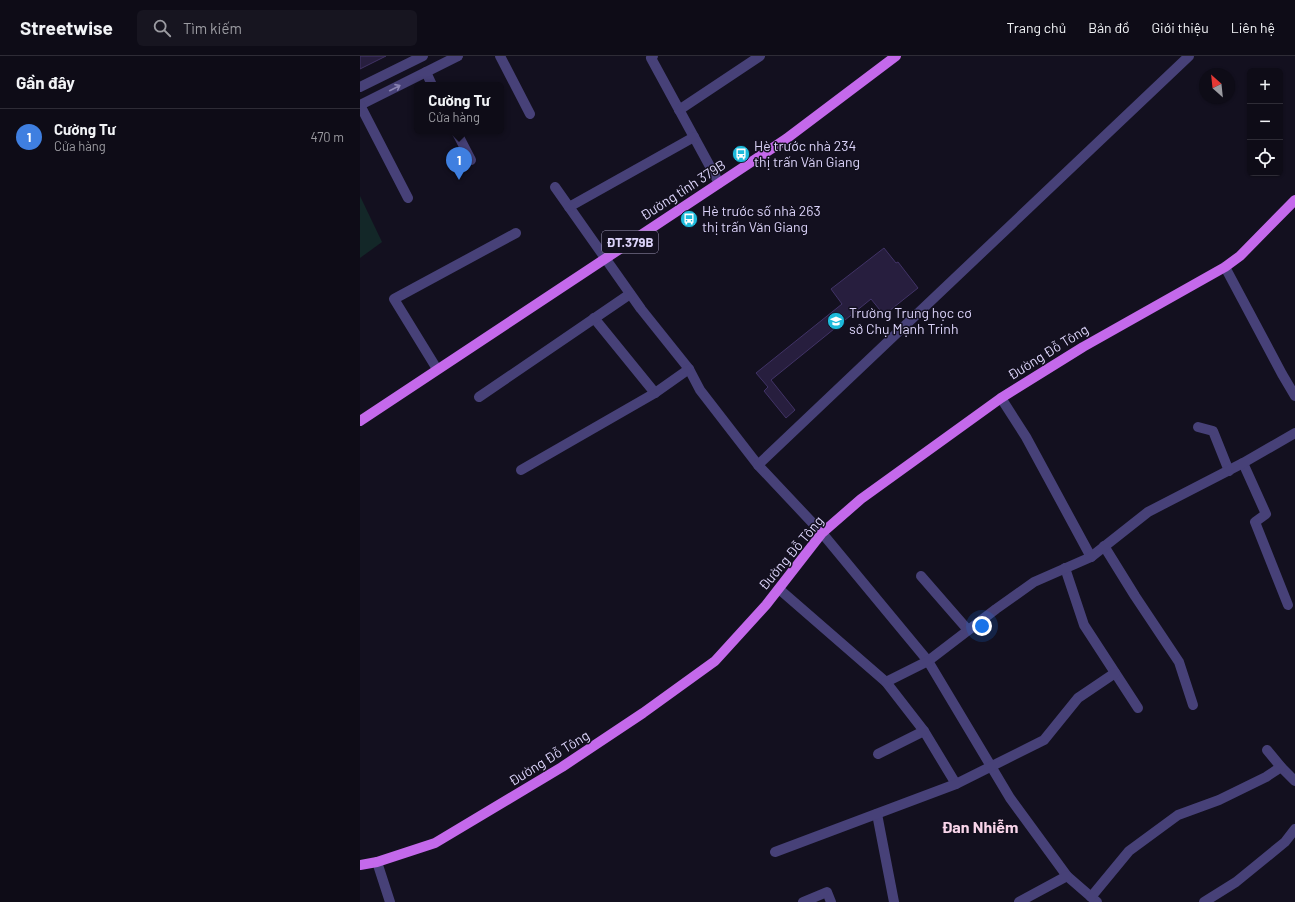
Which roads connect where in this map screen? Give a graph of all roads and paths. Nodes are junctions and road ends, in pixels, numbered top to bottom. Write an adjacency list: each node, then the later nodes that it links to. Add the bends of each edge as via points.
1 (423, 56): 10 (street)
2 (458, 56): 8 (street)
3 (500, 56): 13 (street)
4 (653, 56): 12 (street, via 651,58)
5 (760, 56): 12 (street)
6 (1189, 56): 37 (street)
7 (889, 58): 17 (main road, Đường tỉnh 379B / ĐT.379B, via 786,139)
8 (426, 72): 9 (street); 11 (street, one-way to 8)
9 (431, 82)
10 (360, 87)
11 (360, 105): 19 (street)
12 (679, 110): 15 (street)
13 (530, 114)
14 (458, 134): 16 (street)
15 (694, 137): 17 (street); 21 (street)
16 (472, 160)
17 (719, 183): 23 (main road, Đường tỉnh 379B / ĐT.379B)
18 (555, 187): 21 (street)
19 (408, 198)
20 (1295, 200): 24 (main road, Đường Đỗ Tông, via 1240,256)
21 (569, 207): 23 (street)
22 (516, 232): 27 (street, via 394,299)
23 (605, 258): 25 (street); 27 (main road, Đường tỉnh 379B / ĐT.379B)
24 (1225, 267): 30 (street); 32 (main road, Đường Đỗ Tông, via 1083,346)
25 (630, 294): 26 (street); 28 (street)
26 (594, 318): 29 (street); 31 (street)
27 (437, 369): 33 (main road, Đường tỉnh 379B / ĐT.379B)
28 (688, 369): 29 (street); 37 (street, via 700,390)
29 (655, 393): 38 (street)
30 (1295, 396)
31 (479, 397)
32 (1001, 398): 40 (main road, Đường Đỗ Tông, via 861,499); 42 (street, via 1026,437)
33 (360, 421)
34 (1198, 427): 39 (street, via 1213,431)
35 (1295, 434): 36 (street)
36 (1243, 463): 39 (street); 46 (street, via 1266,514 1254,522)
37 (758, 465): 40 (street)
38 (521, 470)
39 (1229, 471): 41 (street, via 1148,512)
40 (822, 533): 45 (main road, Đường Đỗ Tông); 48 (street)
41 (1104, 546): 42 (street); 51 (street, via 1179,662)
42 (1091, 557): 43 (street)
43 (1065, 568): 47 (street, via 1034,582); 49 (street, via 1084,625)
44 (921, 576): 47 (street)
45 (779, 589): 50 (street); 63 (main road, Đường Đỗ Tông, via 715,661 643,713 562,767 435,843)
46 (1288, 605)
47 (968, 630): 48 (street)
48 (928, 661): 50 (street); 56 (street)
49 (1115, 673): 52 (street); 56 (street, via 1078,698 1044,740)
50 (886, 682): 53 (street)
51 (1193, 705)
52 (1138, 708)
53 (924, 731): 55 (street); 59 (street)
54 (1267, 750): 57 (street)
55 (878, 754)
56 (991, 767): 59 (street); 65 (street, via 1010,798)
57 (1281, 767): 58 (street); 66 (street, via 1219,800 1178,815 1129,851)
58 (1295, 781)
59 (956, 784): 60 (street)
60 (877, 814): 62 (street); 70 (street)
61 (1295, 829): 72 (street, via 1285,842 1236,882)
62 (775, 852)
63 (377, 862): 64 (main road, Đường Đỗ Tông); 67 (street)
64 (360, 865)
65 (1067, 876): 66 (street); 71 (street)
66 (1094, 899)
67 (390, 902)
68 (803, 902): 69 (street, via 827,892)
69 (830, 902)
70 (894, 902)
71 (1019, 902)
72 (1204, 902)

